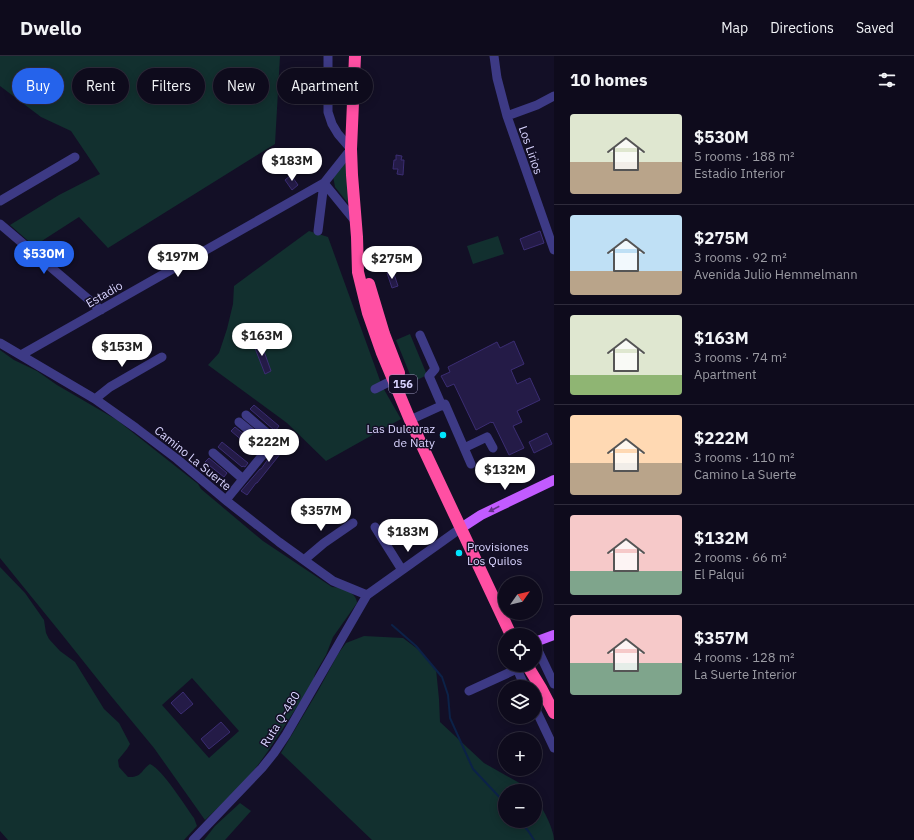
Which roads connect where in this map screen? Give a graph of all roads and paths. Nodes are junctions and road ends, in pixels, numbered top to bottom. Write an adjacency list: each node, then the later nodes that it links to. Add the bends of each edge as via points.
1 (328, 56): 6 (street, via 328,112 338,134)
2 (355, 56): 6 (highway, 156)
3 (494, 56): 5 (street, Los Lirios)
4 (554, 96): 5 (street)
5 (507, 116): 11 (street, Los Lirios)
6 (351, 149): 8 (street, Estadio); 10 (highway, 156)
7 (75, 157): 9 (street)
8 (324, 183): 10 (street); 13 (street); 16 (street, Estadio)
9 (0, 201)
10 (355, 221): 14 (highway, 156)
11 (550, 223): 15 (street, Los Lirios)
12 (0, 224): 16 (street)
13 (318, 231)
14 (357, 237): 21 (highway, 156, via 358,272 368,313); 26 (highway, 156, via 384,334)
15 (554, 250)
16 (101, 310): 19 (street, Estadio)
17 (420, 335): 24 (street, via 435,369 429,376)
18 (0, 343): 19 (street, Camino La Suerte)
19 (21, 355): 23 (street, Camino La Suerte)
20 (162, 357): 23 (street, via 110,387)
21 (394, 380): 22 (street); 26 (highway, 156)
22 (375, 389)
23 (95, 399): 33 (street, Camino La Suerte, via 165,450)
24 (442, 406): 26 (street); 27 (street, via 445,404)
25 (242, 418): 31 (street, via 274,441)
26 (414, 418): 35 (highway, 156)
27 (464, 448): 28 (street, via 487,437); 30 (street)
28 (493, 448)
29 (212, 453): 31 (street)
30 (471, 464)
31 (243, 478): 33 (street)
32 (554, 480): 35 (main road, one-way to 35)
33 (226, 500): 37 (street, Camino La Suerte)
34 (353, 523): 37 (street)
35 (464, 526): 38 (street); 39 (highway, 156); 41 (highway, 156)
36 (375, 527): 38 (street)
37 (304, 560): 40 (street, Camino La Suerte, via 333,581)
38 (402, 570): 40 (street)
39 (498, 591)
40 (367, 595): 53 (street, Ruta Q-480, via 274,753)
41 (508, 628)
42 (554, 635): 43 (main road)
43 (542, 640)
44 (542, 658): 48 (street)
45 (508, 672): 49 (street)
46 (526, 672): 50 (highway, via 541,688)
47 (538, 672): 50 (highway)
48 (554, 684)
49 (470, 691)
50 (552, 709)
51 (542, 723): 52 (street)
52 (554, 748)
53 (193, 840)

